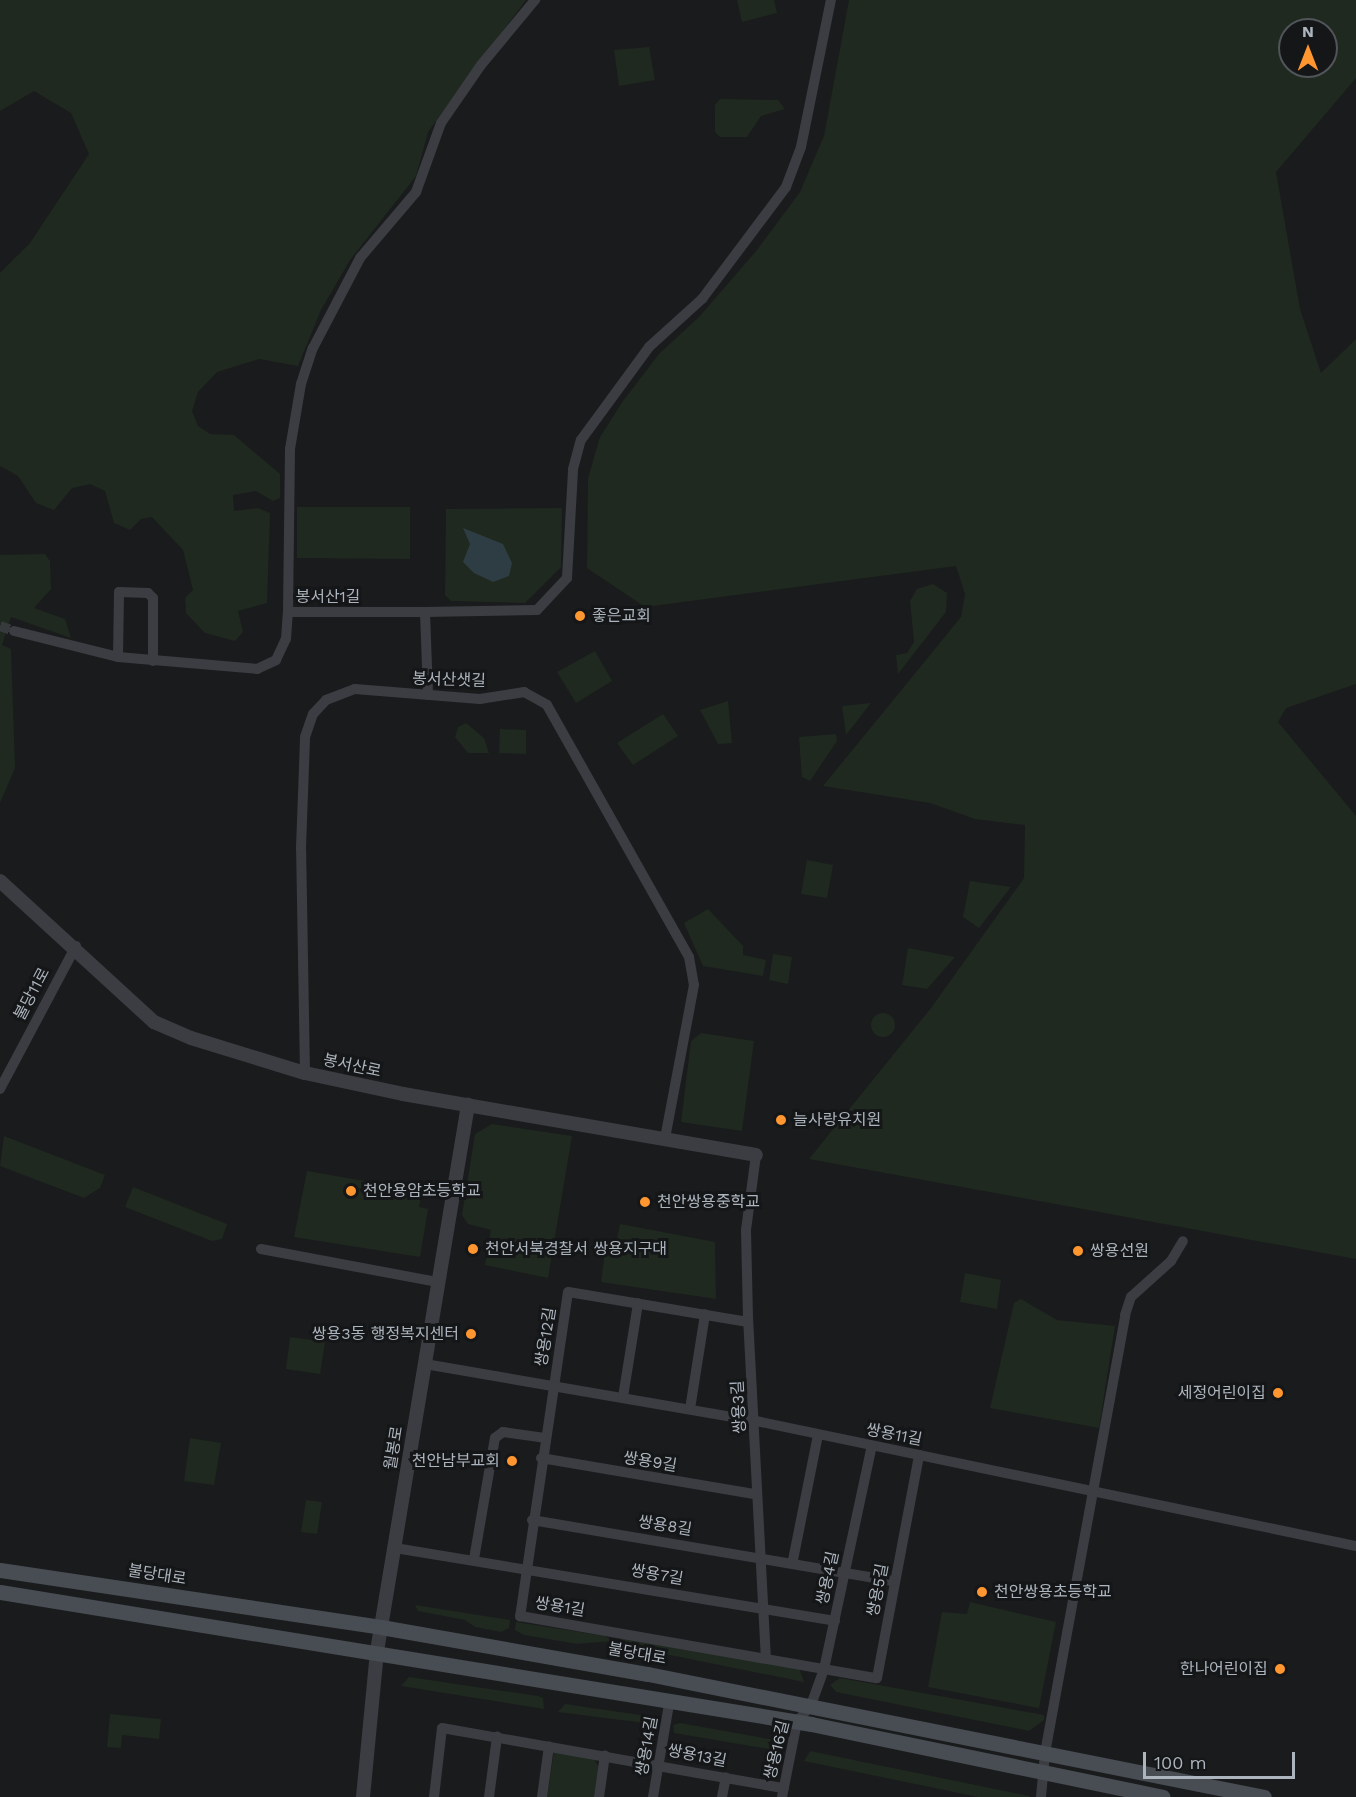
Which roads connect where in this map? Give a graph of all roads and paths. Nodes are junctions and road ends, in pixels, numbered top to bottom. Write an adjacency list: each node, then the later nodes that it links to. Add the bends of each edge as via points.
1 (535, 0): 3 (street, via 481,65 441,123 416,192 360,258 313,348 301,384 290,449)
2 (831, 0): 4 (street, 봉서산1길, via 801,147 786,187 702,299 649,346 581,440 573,469 567,578 537,610)
3 (288, 612): 4 (street, 봉서산1길); 7 (street, 봉서산1길, via 286,639 276,660 257,669)
4 (425, 612): 8 (street)
5 (14, 631): 6 (street, 봉서산1길)
6 (118, 657): 7 (street, 봉서산1길); 7 (street, via 119,592 148,593 153,598)
7 (153, 661)
8 (428, 695): 12 (street, 봉서산샛길, via 340,692 313,714 305,737 301,848); 15 (street, 봉서산샛길, via 480,699 524,692 547,705 682,938 694,985)
9 (0, 881): 11 (street, 봉서산로)
10 (0, 889): 11 (street, 봉서산로)
11 (73, 950): 12 (street, 봉서산로, via 154,1022); 13 (street, 불당11로); 14 (street, 봉서산로, via 150,1027 190,1043 305,1079)
12 (305, 1073): 14 (street, 봉서산로)
13 (0, 1089)
14 (467, 1107): 15 (street, 봉서산로); 16 (street, 봉서산로); 19 (street, 월봉로)
15 (665, 1138): 16 (street, 봉서산로)
16 (755, 1157): 22 (street, 쌍용3길, via 746,1230)
17 (1183, 1241): 33 (street, via 1171,1261 1131,1297)
18 (261, 1249): 19 (street)
19 (438, 1282): 23 (street, 월봉로)
20 (638, 1303): 21 (street, 쌍용12길); 24 (street, 쌍용12길, via 568,1292); 25 (street)
21 (705, 1314): 22 (street, 쌍용12길); 26 (street)
22 (748, 1322): 27 (street, 쌍용3길)
23 (425, 1364): 24 (street, 쌍용11길); 37 (street, 월봉로)
24 (553, 1386): 25 (street, 쌍용11길); 29 (street, 쌍용1길)
25 (623, 1397): 26 (street, 쌍용11길)
26 (690, 1409): 27 (street, 쌍용11길)
27 (756, 1421): 28 (street, 쌍용11길); 34 (street, 쌍용3길)
28 (818, 1434): 30 (street, 쌍용11길); 40 (street)
29 (545, 1438): 32 (street, 쌍용1길); 39 (street, via 503,1432 495,1438)
30 (872, 1446): 31 (street, 쌍용11길); 43 (street, 쌍용4길)
31 (919, 1455): 33 (street, 쌍용11길); 44 (street, 쌍용5길)
32 (542, 1458): 34 (street, 쌍용9길); 35 (street, 쌍용1길)
33 (1096, 1491): 36 (street, 쌍용11길); 56 (street)
34 (754, 1494): 38 (street, 쌍용3길)
35 (532, 1520): 38 (street, 쌍용8길); 41 (street, 쌍용1길)
36 (1356, 1546)
37 (394, 1548): 39 (street, 쌍용7길); 48 (street, 월봉로)
38 (760, 1557): 40 (street, 쌍용8길); 46 (street, 쌍용3길)
39 (474, 1559): 41 (street, 쌍용7길)
40 (793, 1560): 43 (street, 쌍용8길)
41 (525, 1569): 46 (street, 쌍용7길); 50 (street, 쌍용1길, via 520,1616)
42 (0, 1570): 48 (main road, 불당대로)
43 (845, 1572): 44 (street, 쌍용8길); 47 (street, 쌍용4길)
44 (894, 1581): 51 (street, 쌍용5길, via 877,1678)
45 (0, 1592): 49 (main road, 불당대로)
46 (763, 1608): 47 (street, 쌍용7길); 50 (street, 쌍용3길)
47 (835, 1621): 51 (street, 쌍용4길)
48 (381, 1627): 49 (street, 월봉로); 53 (main road, 불당대로)
49 (377, 1651): 52 (main road, 불당대로); 62 (street, 월봉로)
50 (766, 1658): 51 (street, 쌍용1길)
51 (824, 1669): 53 (street, 쌍용4길)
52 (670, 1700): 53 (main road, 불당대로); 58 (street, 쌍용14길)
53 (805, 1713): 56 (main road, 불당대로); 59 (main road, 불당대로); 61 (street, 쌍용16길)
54 (497, 1737): 55 (street, 쌍용13길); 63 (street, 쌍용13길, via 442,1728); 64 (street)
55 (549, 1746): 57 (street, 쌍용13길); 65 (street)
56 (1045, 1753): 59 (street); 71 (main road, 불당대로)
57 (605, 1755): 58 (street, 쌍용13길); 66 (street)
58 (658, 1764): 60 (street, 쌍용13길); 67 (street, 쌍용14길)
59 (1046, 1773): 69 (street); 70 (main road, 불당대로)
60 (726, 1777): 61 (street, 쌍용13길); 68 (street)
61 (783, 1792)
62 (363, 1797)
63 (434, 1797)
64 (489, 1797)
65 (542, 1797)
66 (599, 1797)
67 (653, 1797)
68 (722, 1797)
69 (1041, 1797)
70 (1162, 1797)
71 (1264, 1797)

